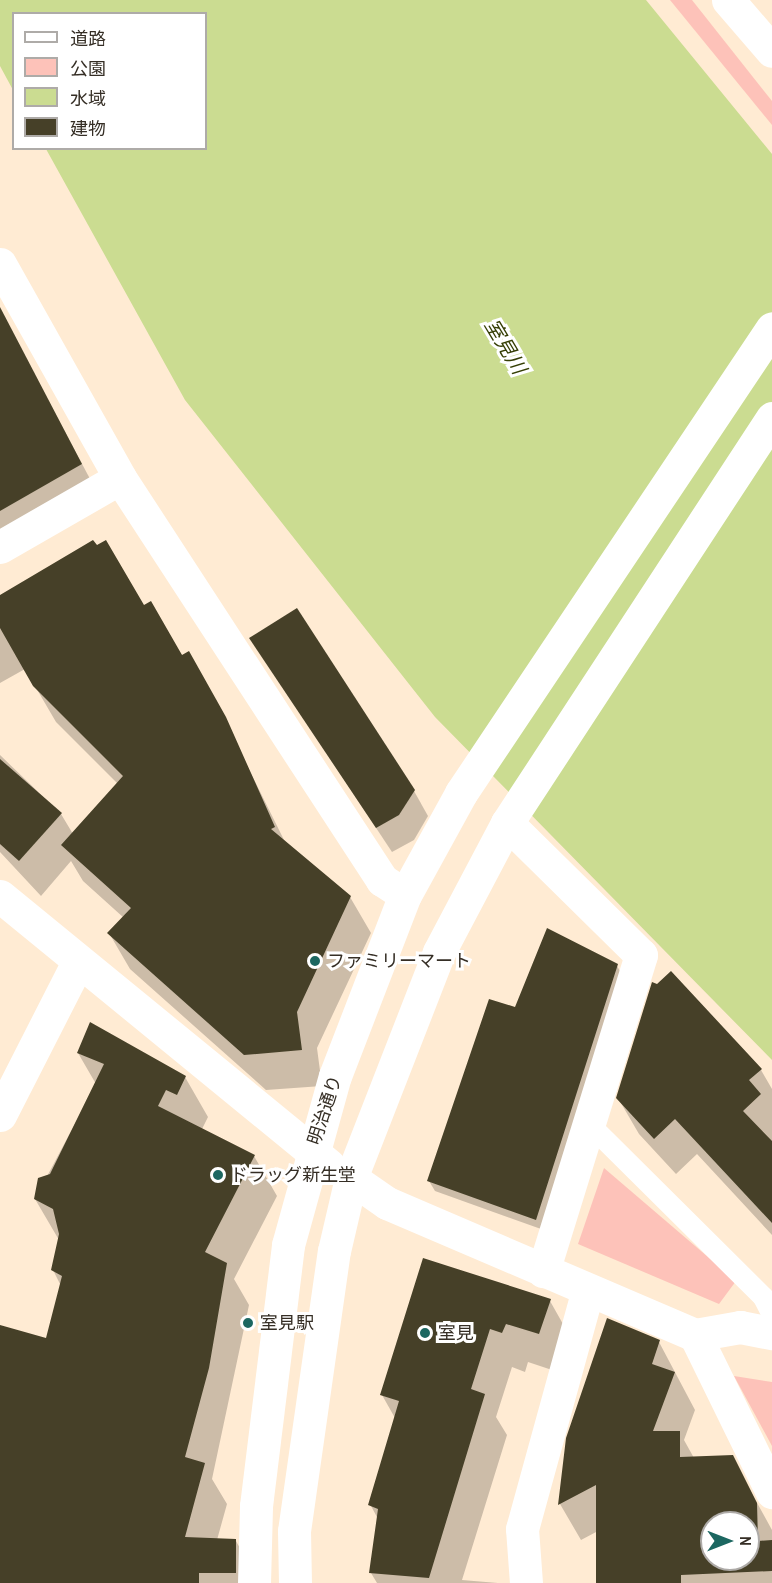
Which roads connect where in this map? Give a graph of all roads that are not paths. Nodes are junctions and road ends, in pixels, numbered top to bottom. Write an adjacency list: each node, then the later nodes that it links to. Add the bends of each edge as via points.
1 (728, 0): 2 (street)
2 (756, 13): 3 (street)
3 (772, 51)
4 (0, 264): 7 (street)
5 (772, 328): 10 (street, 明治通り, via 475,772)
6 (772, 418): 9 (street)
7 (120, 478): 8 (street); 10 (street, via 382,880)
8 (0, 547)
9 (507, 823): 14 (street, via 641,955); 16 (street, via 439,952)
10 (405, 895): 15 (street, 明治通り)
11 (0, 896): 12 (street)
12 (77, 964): 13 (street); 15 (street)
13 (0, 1115)
14 (588, 1124): 17 (street); 19 (lane, via 763,1297)
15 (311, 1154): 16 (street); 23 (street, 明治通り, via 288,1245 256,1506)
16 (351, 1178): 17 (street, via 387,1203); 24 (street, via 306,1436 294,1532)
17 (543, 1271): 18 (street)
18 (588, 1290): 21 (street); 25 (street, via 522,1529)
19 (772, 1314)
20 (772, 1334): 21 (street, via 740,1328)
21 (695, 1335): 22 (street)
22 (772, 1492)
23 (254, 1583)
24 (296, 1583)
25 (526, 1583)

